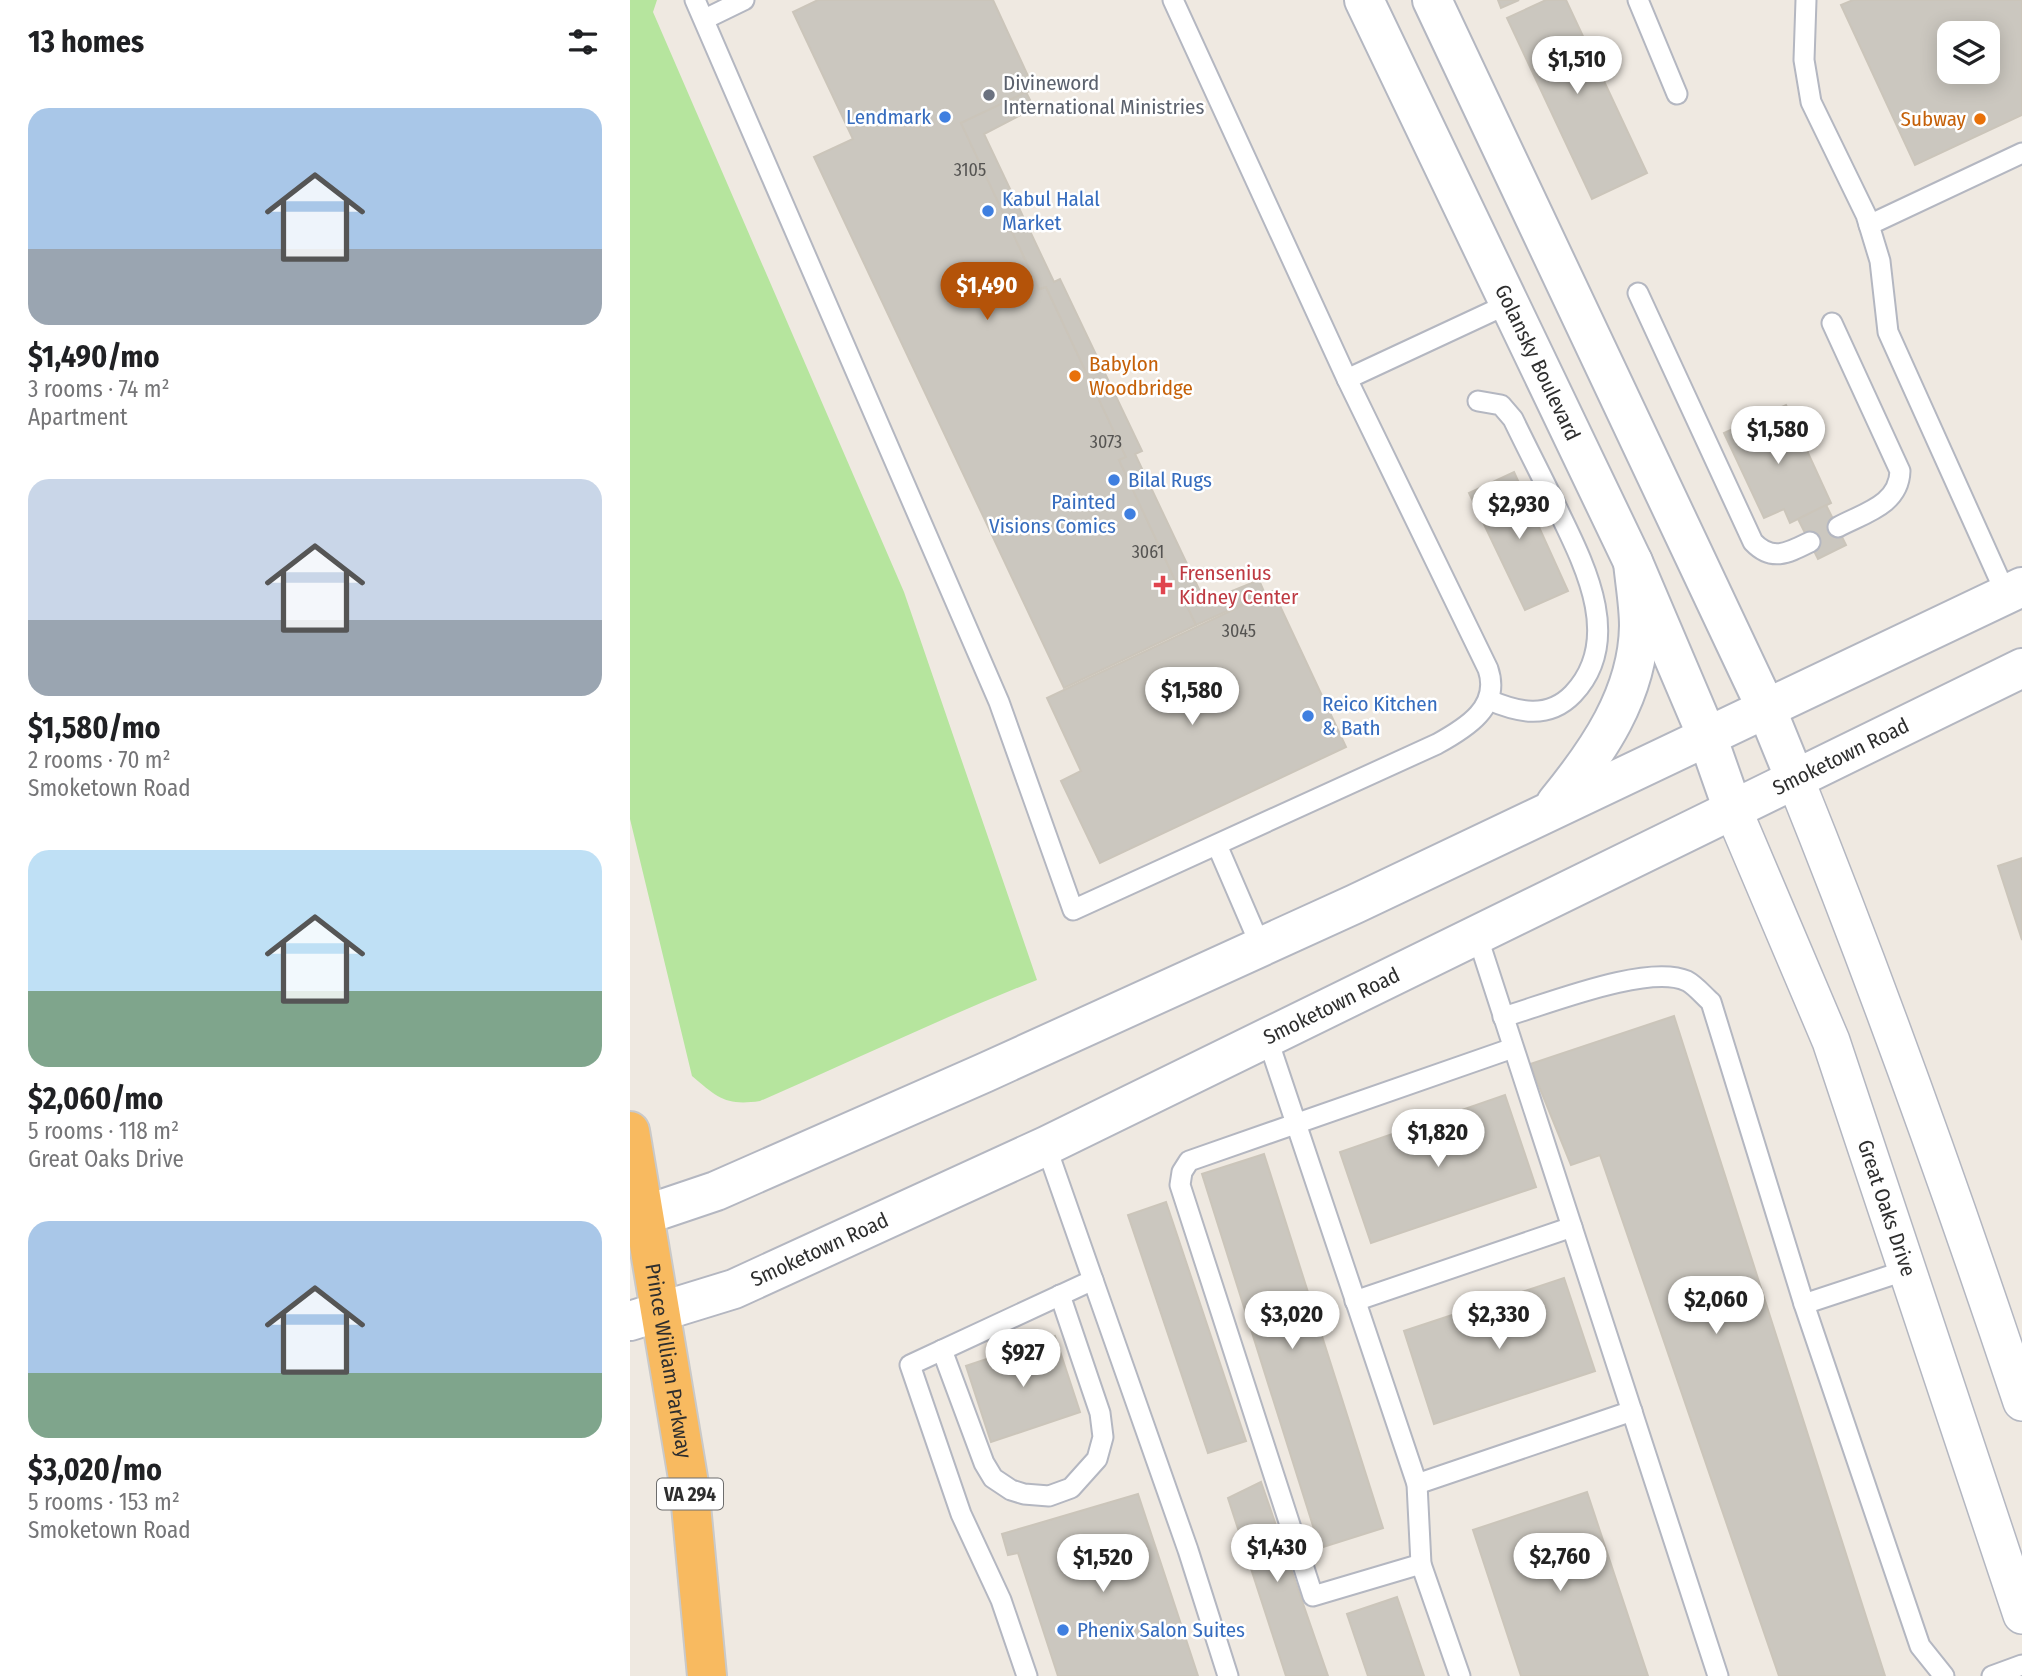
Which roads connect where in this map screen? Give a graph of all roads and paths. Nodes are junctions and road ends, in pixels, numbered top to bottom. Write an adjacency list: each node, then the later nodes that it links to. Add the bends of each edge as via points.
1 (695, 0): 8 (lane)
2 (744, 0): 8 (lane)
3 (1173, 0): 15 (lane)
4 (1364, 0): 13 (main road, Golansky Boulevard)
5 (1432, 0): 23 (main road)
6 (1638, 0): 9 (lane)
7 (1806, 0): 11 (lane, via 1804,60 1811,102)
8 (705, 19): 28 (lane, via 999,702 1073,911)
9 (1677, 94)
10 (2022, 153): 11 (lane)
11 (1869, 226): 20 (lane, via 1880,261 1888,332)
12 (1638, 293): 18 (lane, via 1753,542 1763,553 1778,556)
13 (1508, 304): 15 (lane); 19 (main road, Golansky Boulevard)
14 (1832, 323): 17 (lane, via 1900,471 1900,484 1892,498)
15 (1347, 380): 22 (lane, via 1488,669)
16 (1478, 401): 22 (lane, via 1501,405 1513,419 1589,574 1597,626 1590,671 1569,698 1554,708 1533,712 1516,712)
17 (1838, 527)
18 (1810, 542)
19 (1633, 562): 24 (main road, Golansky Boulevard); 27 (main road, via 1639,625 1628,684 1606,735)
20 (2014, 590): 23 (main road)
21 (2022, 668): 25 (main road, Smoketown Road)
22 (1489, 700): 28 (lane, via 1476,718 1455,734)
23 (1766, 708): 24 (main road); 25 (main road)
24 (1707, 736): 26 (main road, Golansky Boulevard); 27 (main road)
25 (1795, 779): 26 (main road, Smoketown Road); 46 (street, via 1892,1024)
26 (1733, 810): 29 (main road, Smoketown Road); 39 (street, Great Oaks Drive, via 1831,1041)
27 (1549, 811): 30 (main road)
28 (1217, 845): 30 (lane)
29 (1477, 935): 31 (lane); 32 (main road, Smoketown Road)
30 (1261, 947): 37 (main road, via 762,1171)
31 (1503, 1017): 33 (lane); 43 (lane, via 1626,980 1660,976 1687,981 1711,1002)
32 (1267, 1037): 34 (lane); 36 (main road, Smoketown Road)
33 (1513, 1048): 34 (lane); 38 (lane)
34 (1296, 1123): 42 (lane); 49 (lane, via 1189,1161 1180,1185 1313,1597)
35 (630, 1131): 37 (highway, Prince William Parkway / VA 294)
36 (1046, 1146): 40 (lane); 44 (main road, Smoketown Road, via 734,1289)
37 (638, 1218): 44 (highway, Prince William Parkway / VA 294)
38 (1572, 1227): 42 (lane); 47 (lane)
39 (1907, 1270): 43 (lane); 50 (street, Great Oaks Drive)
40 (1093, 1280): 41 (lane); 54 (lane)
41 (1060, 1295): 45 (lane); 45 (lane, via 1102,1425 1097,1459 1071,1488 1049,1496 1024,1494 993,1478)
42 (1355, 1301): 48 (lane)
43 (1804, 1304): 57 (lane, via 1920,1646)
44 (646, 1317): 52 (highway, Prince William Parkway / VA 294, via 689,1484)
45 (942, 1350): 53 (lane, via 910,1365 961,1514 1001,1600)
46 (2022, 1402)
47 (1632, 1411): 48 (lane); 56 (lane)
48 (1418, 1484): 49 (lane)
49 (1421, 1563): 55 (lane)
50 (2022, 1615)
51 (2022, 1665): 58 (lane)
52 (707, 1676)
53 (1027, 1676)
54 (1228, 1676)
55 (1460, 1676)
56 (1718, 1676)
57 (1944, 1676)
58 (1992, 1676)

